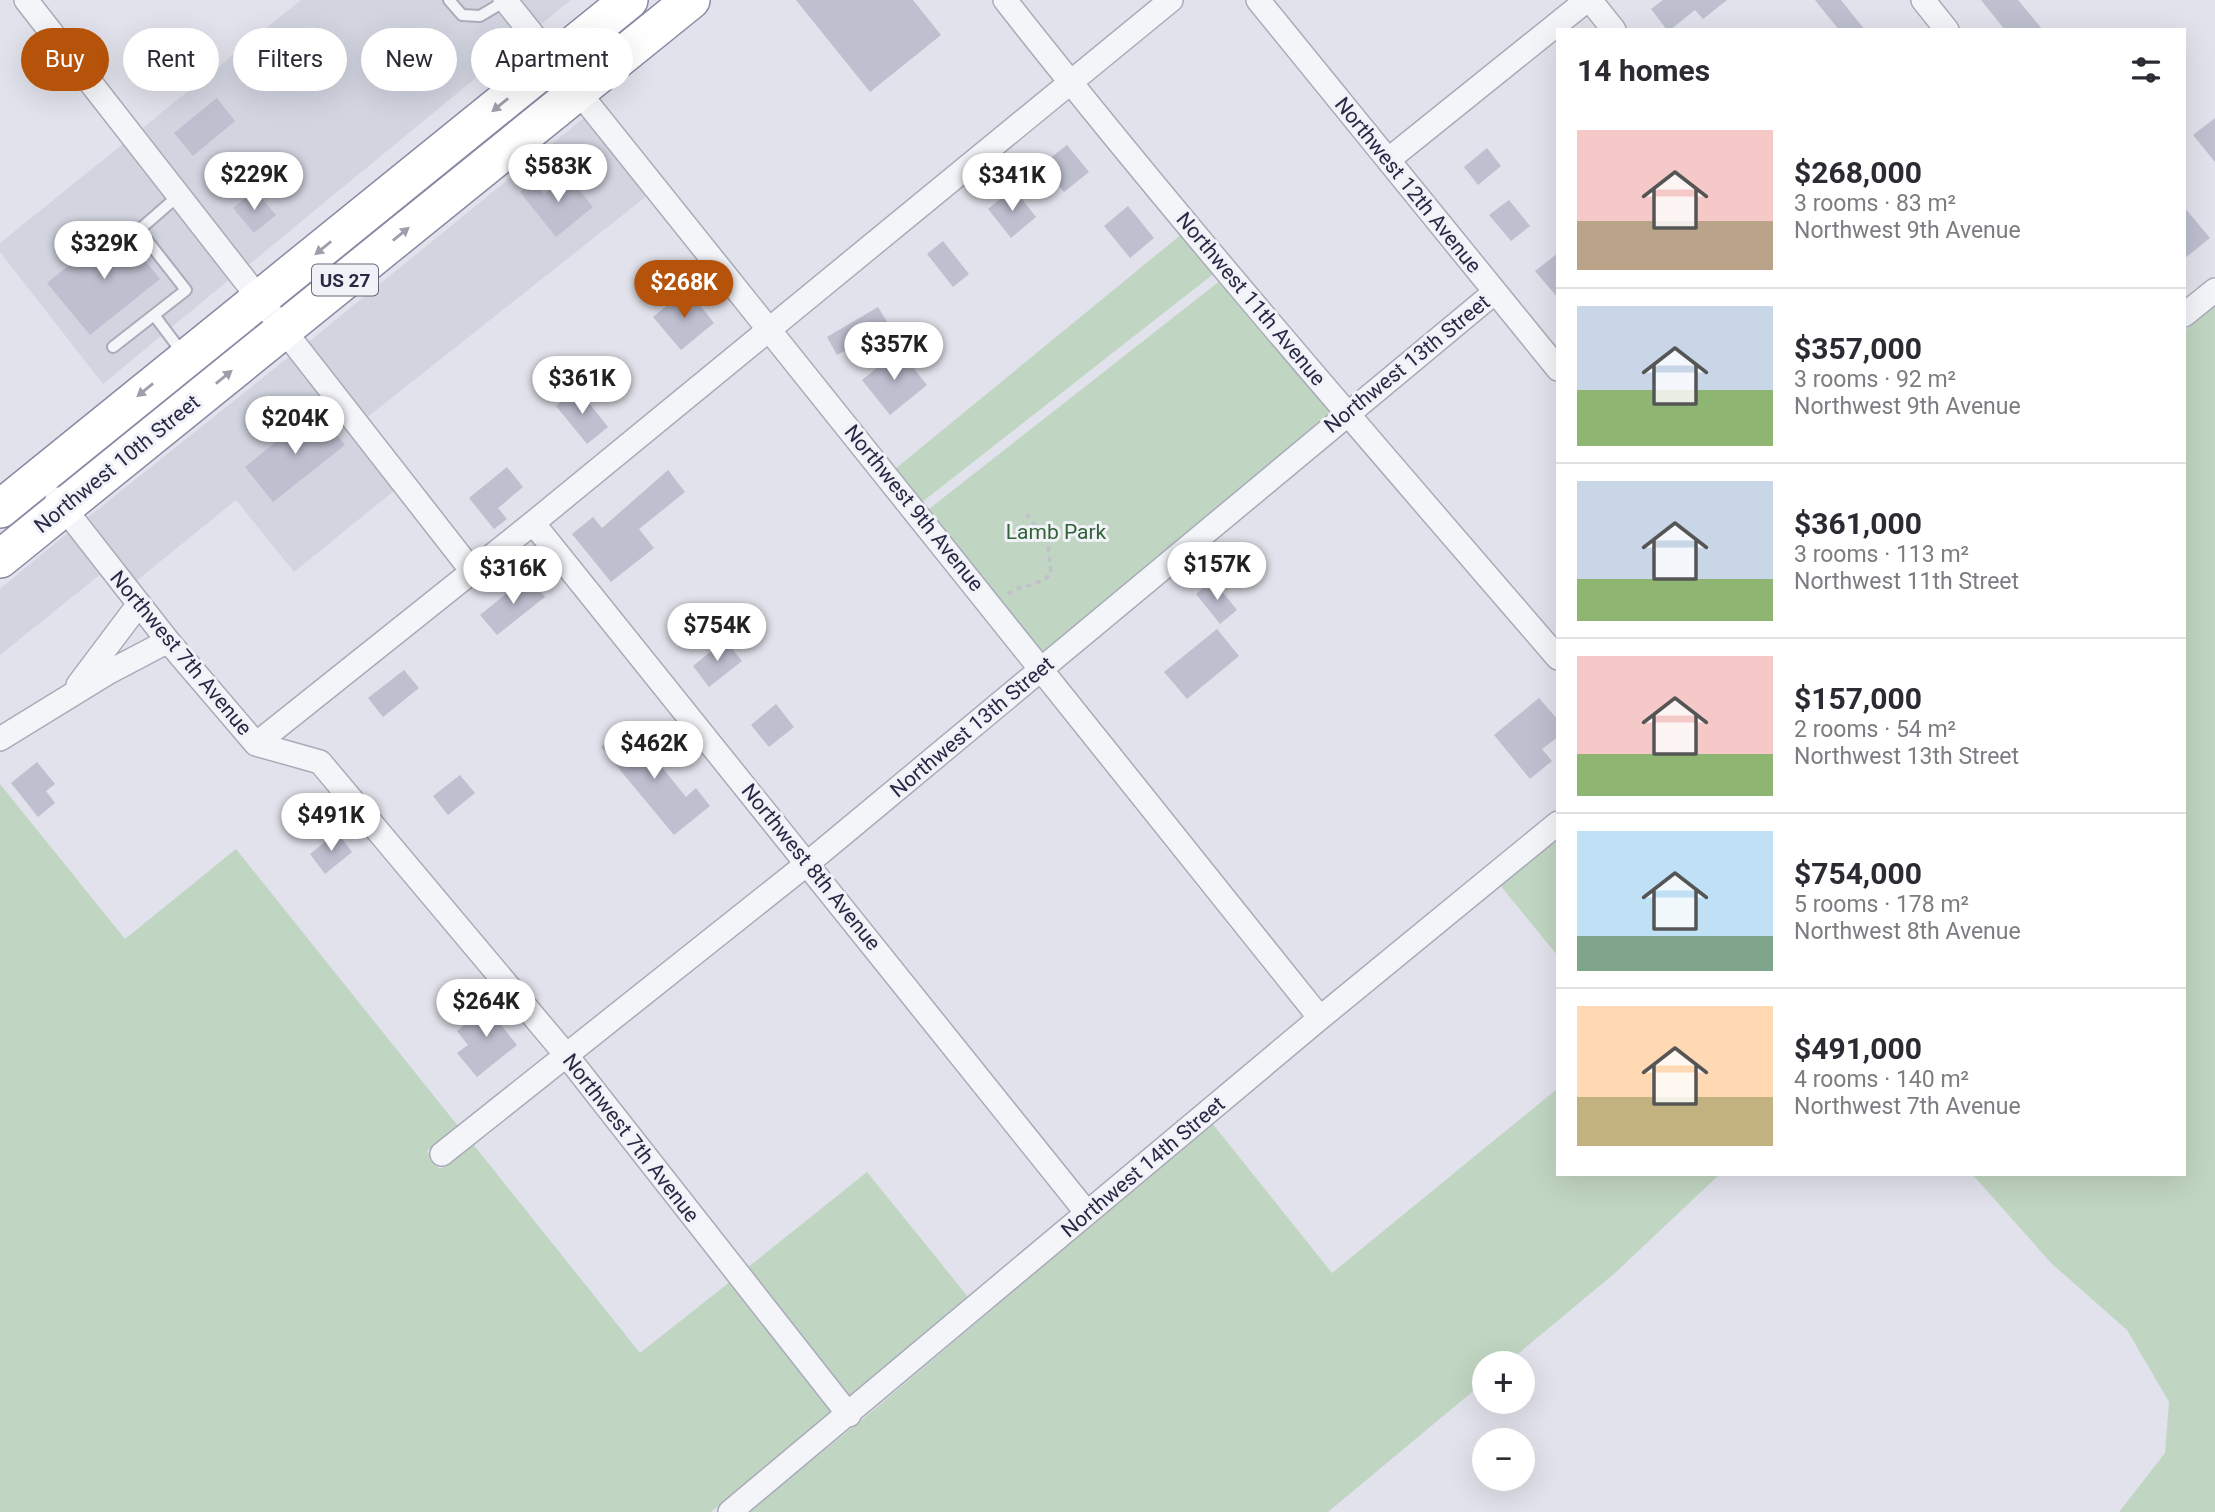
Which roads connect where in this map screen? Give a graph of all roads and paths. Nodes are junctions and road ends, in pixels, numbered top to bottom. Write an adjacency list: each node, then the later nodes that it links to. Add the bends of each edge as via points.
1 (26, 0): 19 (street)
2 (449, 0): 3 (lane, via 462,15 480,16)
3 (506, 0): 11 (street, Northwest 9th Avenue)
4 (629, 0): 12 (highway, Northwest 10th Street / US 27)
5 (691, 0): 17 (highway, Northwest 10th Street / US 27)
6 (1005, 0): 15 (street, Northwest 11th Avenue)
7 (1171, 0): 15 (street)
8 (1258, 0): 18 (street, Northwest 12th Avenue)
9 (1589, 0): 13 (street); 18 (street)
10 (1923, 0): 14 (street)
11 (528, 28)
12 (595, 28)
13 (1612, 28)
14 (1945, 28)
15 (1070, 83): 26 (street); 30 (street, Northwest 11th Avenue)
16 (517, 91): 22 (highway, Northwest 10th Street / US 27, one-way to 22)
17 (577, 92): 25 (highway, Northwest 10th Street / US 27, one-way to 17); 26 (street, Northwest 9th Avenue)
18 (1388, 160): 21 (street, Northwest 12th Avenue)
19 (178, 196): 22 (street); 24 (lane, via 139,230 186,290)
20 (2215, 290): 23 (street)
21 (1495, 292): 29 (street, Northwest 12th Avenue); 30 (street, Northwest 13th Street)
22 (259, 299): 25 (street); 28 (highway, Northwest 10th Street / US 27)
23 (2186, 313)
24 (154, 315): 27 (lane); 28 (lane)
25 (283, 330): 32 (highway, Northwest 10th Street / US 27, one-way to 25); 37 (street)
26 (771, 330): 35 (street); 39 (street, Northwest 9th Avenue)
27 (113, 347)
28 (186, 357): 31 (highway, Northwest 10th Street / US 27, one-way to 31)
29 (1556, 367)
30 (1347, 413): 41 (street, Northwest 11th Avenue); 42 (street, Northwest 13th Street)
31 (40, 477): 32 (street, Northwest 7th Avenue); 33 (highway, Northwest 10th Street / US 27)
32 (64, 507): 36 (highway, Northwest 10th Street / US 27); 38 (street, Northwest 7th Avenue)
33 (0, 509)
34 (1026, 513): 39 (path, via 1048,542 1051,573 1037,583 1017,587)
35 (533, 523): 37 (street); 47 (street, Northwest 8th Avenue)
36 (0, 559)
37 (472, 571): 45 (street)
38 (139, 604): 40 (street, Northwest 7th Avenue); 43 (street)
39 (992, 606): 42 (street, Northwest 9th Avenue)
40 (168, 641): 43 (street); 45 (street, Northwest 7th Avenue)
41 (1556, 656)
42 (1042, 669): 47 (street, Northwest 13th Street); 48 (street, Northwest 9th Avenue)
43 (70, 696): 44 (street)
44 (0, 739)
45 (256, 744): 49 (street, Northwest 7th Avenue, via 320,762)
46 (1556, 825): 48 (street, Northwest 14th Street)
47 (808, 863): 49 (street, Northwest 13th Street); 51 (street, Northwest 8th Avenue)
48 (1320, 1018): 51 (street, Northwest 14th Street)
49 (567, 1055): 50 (street, Northwest 13th Street); 52 (street, Northwest 7th Avenue)
50 (442, 1154)
51 (1087, 1213): 52 (street, Northwest 14th Street)
52 (849, 1415): 53 (street, Northwest 14th Street)
53 (730, 1512)

